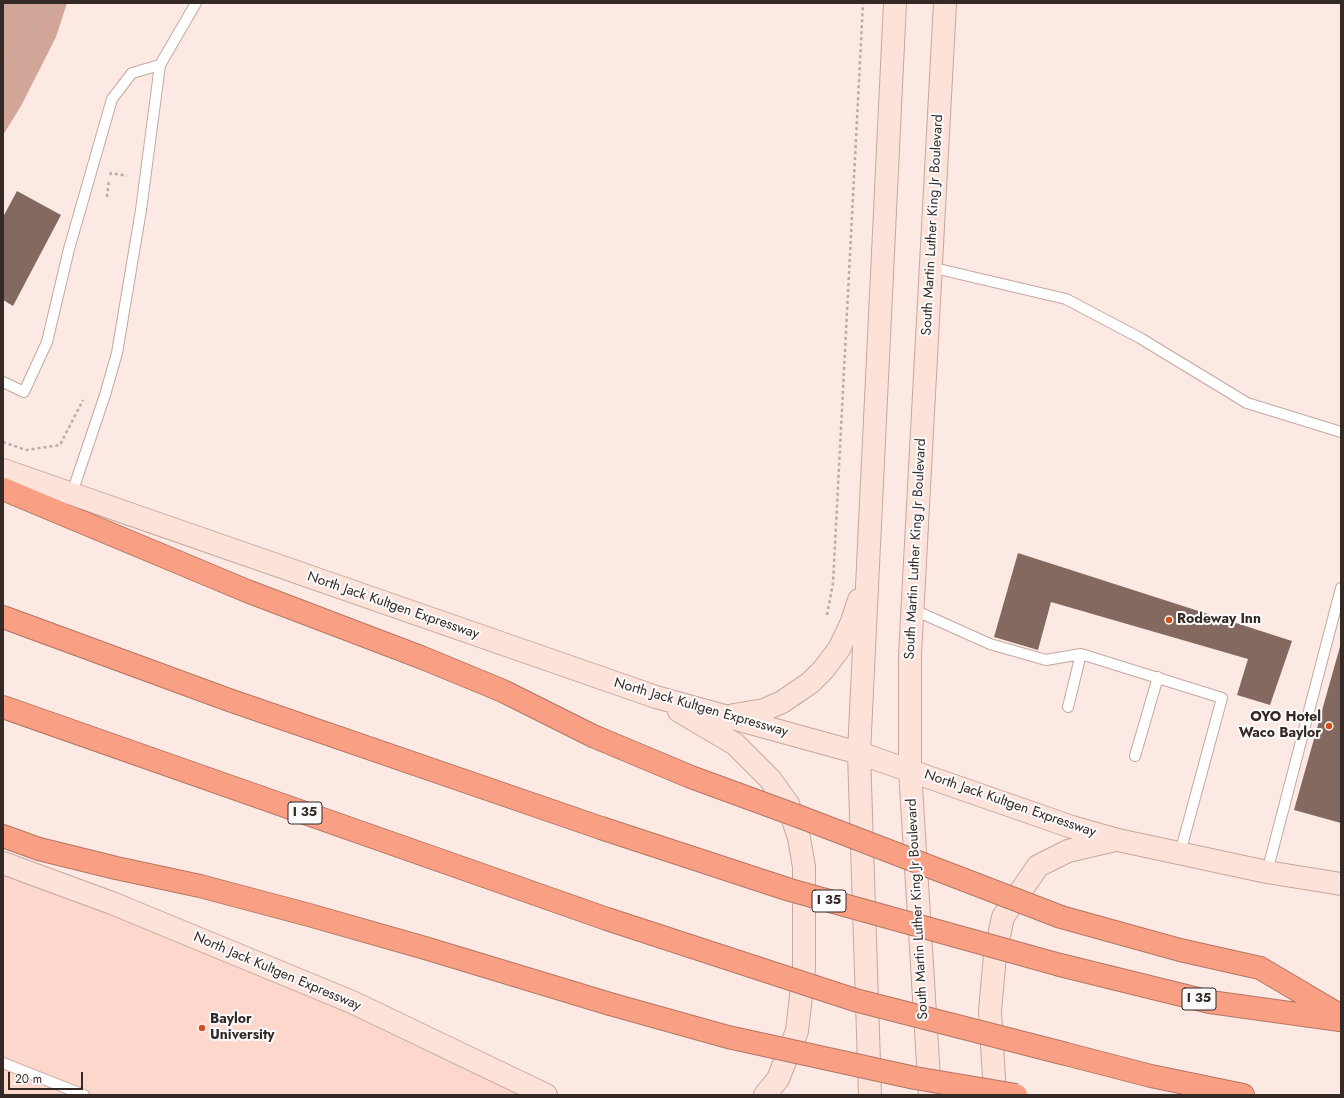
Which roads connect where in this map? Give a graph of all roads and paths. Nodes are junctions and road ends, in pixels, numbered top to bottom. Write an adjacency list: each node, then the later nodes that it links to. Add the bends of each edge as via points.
1 (56, 3): 6 (path)
2 (196, 3): 7 (lane)
3 (863, 3): 21 (path, via 833,583)
4 (895, 3): 17 (main road)
5 (945, 3): 10 (main road, South Martin Luther King Jr Boulevard)
6 (3, 63)
7 (160, 65): 11 (lane, via 132,73 112,99 69,249 47,342 24,392); 16 (lane, via 141,210 117,353)
8 (132, 176): 9 (path, via 111,172)
9 (107, 197)
10 (930, 267): 13 (lane, via 1066,299 1140,338 1247,403); 19 (main road, South Martin Luther King Jr Boulevard)
11 (3, 382)
12 (86, 394): 14 (path, via 60,445 26,450)
13 (1341, 432)
14 (3, 442)
15 (6, 480): 16 (main road, North Jack Kultgen Expressway); 37 (highway, bridge, via 247,592 503,691 594,736 691,778 1061,917 1180,950 1260,968)
16 (72, 493): 24 (main road, North Jack Kultgen Expressway)
17 (866, 578): 27 (main road, via 851,624 839,649 823,670 782,702 764,710); 28 (main road)
18 (1341, 588): 35 (lane)
19 (912, 609): 22 (lane, via 990,644 1046,660); 30 (main road, South Martin Luther King Jr Boulevard)
20 (3, 617): 38 (highway, I 35, bridge, via 229,700 790,890 1060,965 1210,1002)
21 (826, 621)
22 (1081, 654): 23 (lane); 26 (lane)
23 (1158, 677): 29 (lane); 33 (lane, via 1222,698)
24 (656, 697): 27 (main road, North Jack Kultgen Expressway); 42 (main road, via 735,744 770,779 788,804 799,838 804,867 804,969 797,1032 778,1079)
25 (3, 707): 47 (highway, I 35, bridge, via 607,919 855,1000 1151,1076)
26 (1068, 708)
27 (726, 716): 28 (main road, North Jack Kultgen Expressway)
28 (859, 753): 30 (main road, North Jack Kultgen Expressway); 43 (main road)
29 (1135, 756)
30 (910, 770): 32 (main road, North Jack Kultgen Expressway, via 1072,827); 44 (main road, South Martin Luther King Jr Boulevard)
31 (3, 836): 46 (highway, bridge, via 39,849 200,886 309,915 728,1037 915,1078)
32 (1118, 840): 33 (main road, North Jack Kultgen Expressway); 45 (main road, via 1068,851 1038,866 1003,917 995,955 990,1011)
33 (1180, 853): 35 (main road, North Jack Kultgen Expressway)
34 (3, 863): 41 (main road, North Jack Kultgen Expressway, via 112,903 337,996)
35 (1268, 872): 36 (main road, North Jack Kultgen Expressway)
36 (1341, 884)
37 (1341, 1016)
38 (1341, 1020)
39 (3, 1063): 40 (lane)
40 (84, 1095)
41 (546, 1095)
42 (765, 1095)
43 (870, 1095)
44 (930, 1095)
45 (995, 1095)
46 (1016, 1095)
47 (1243, 1095)

